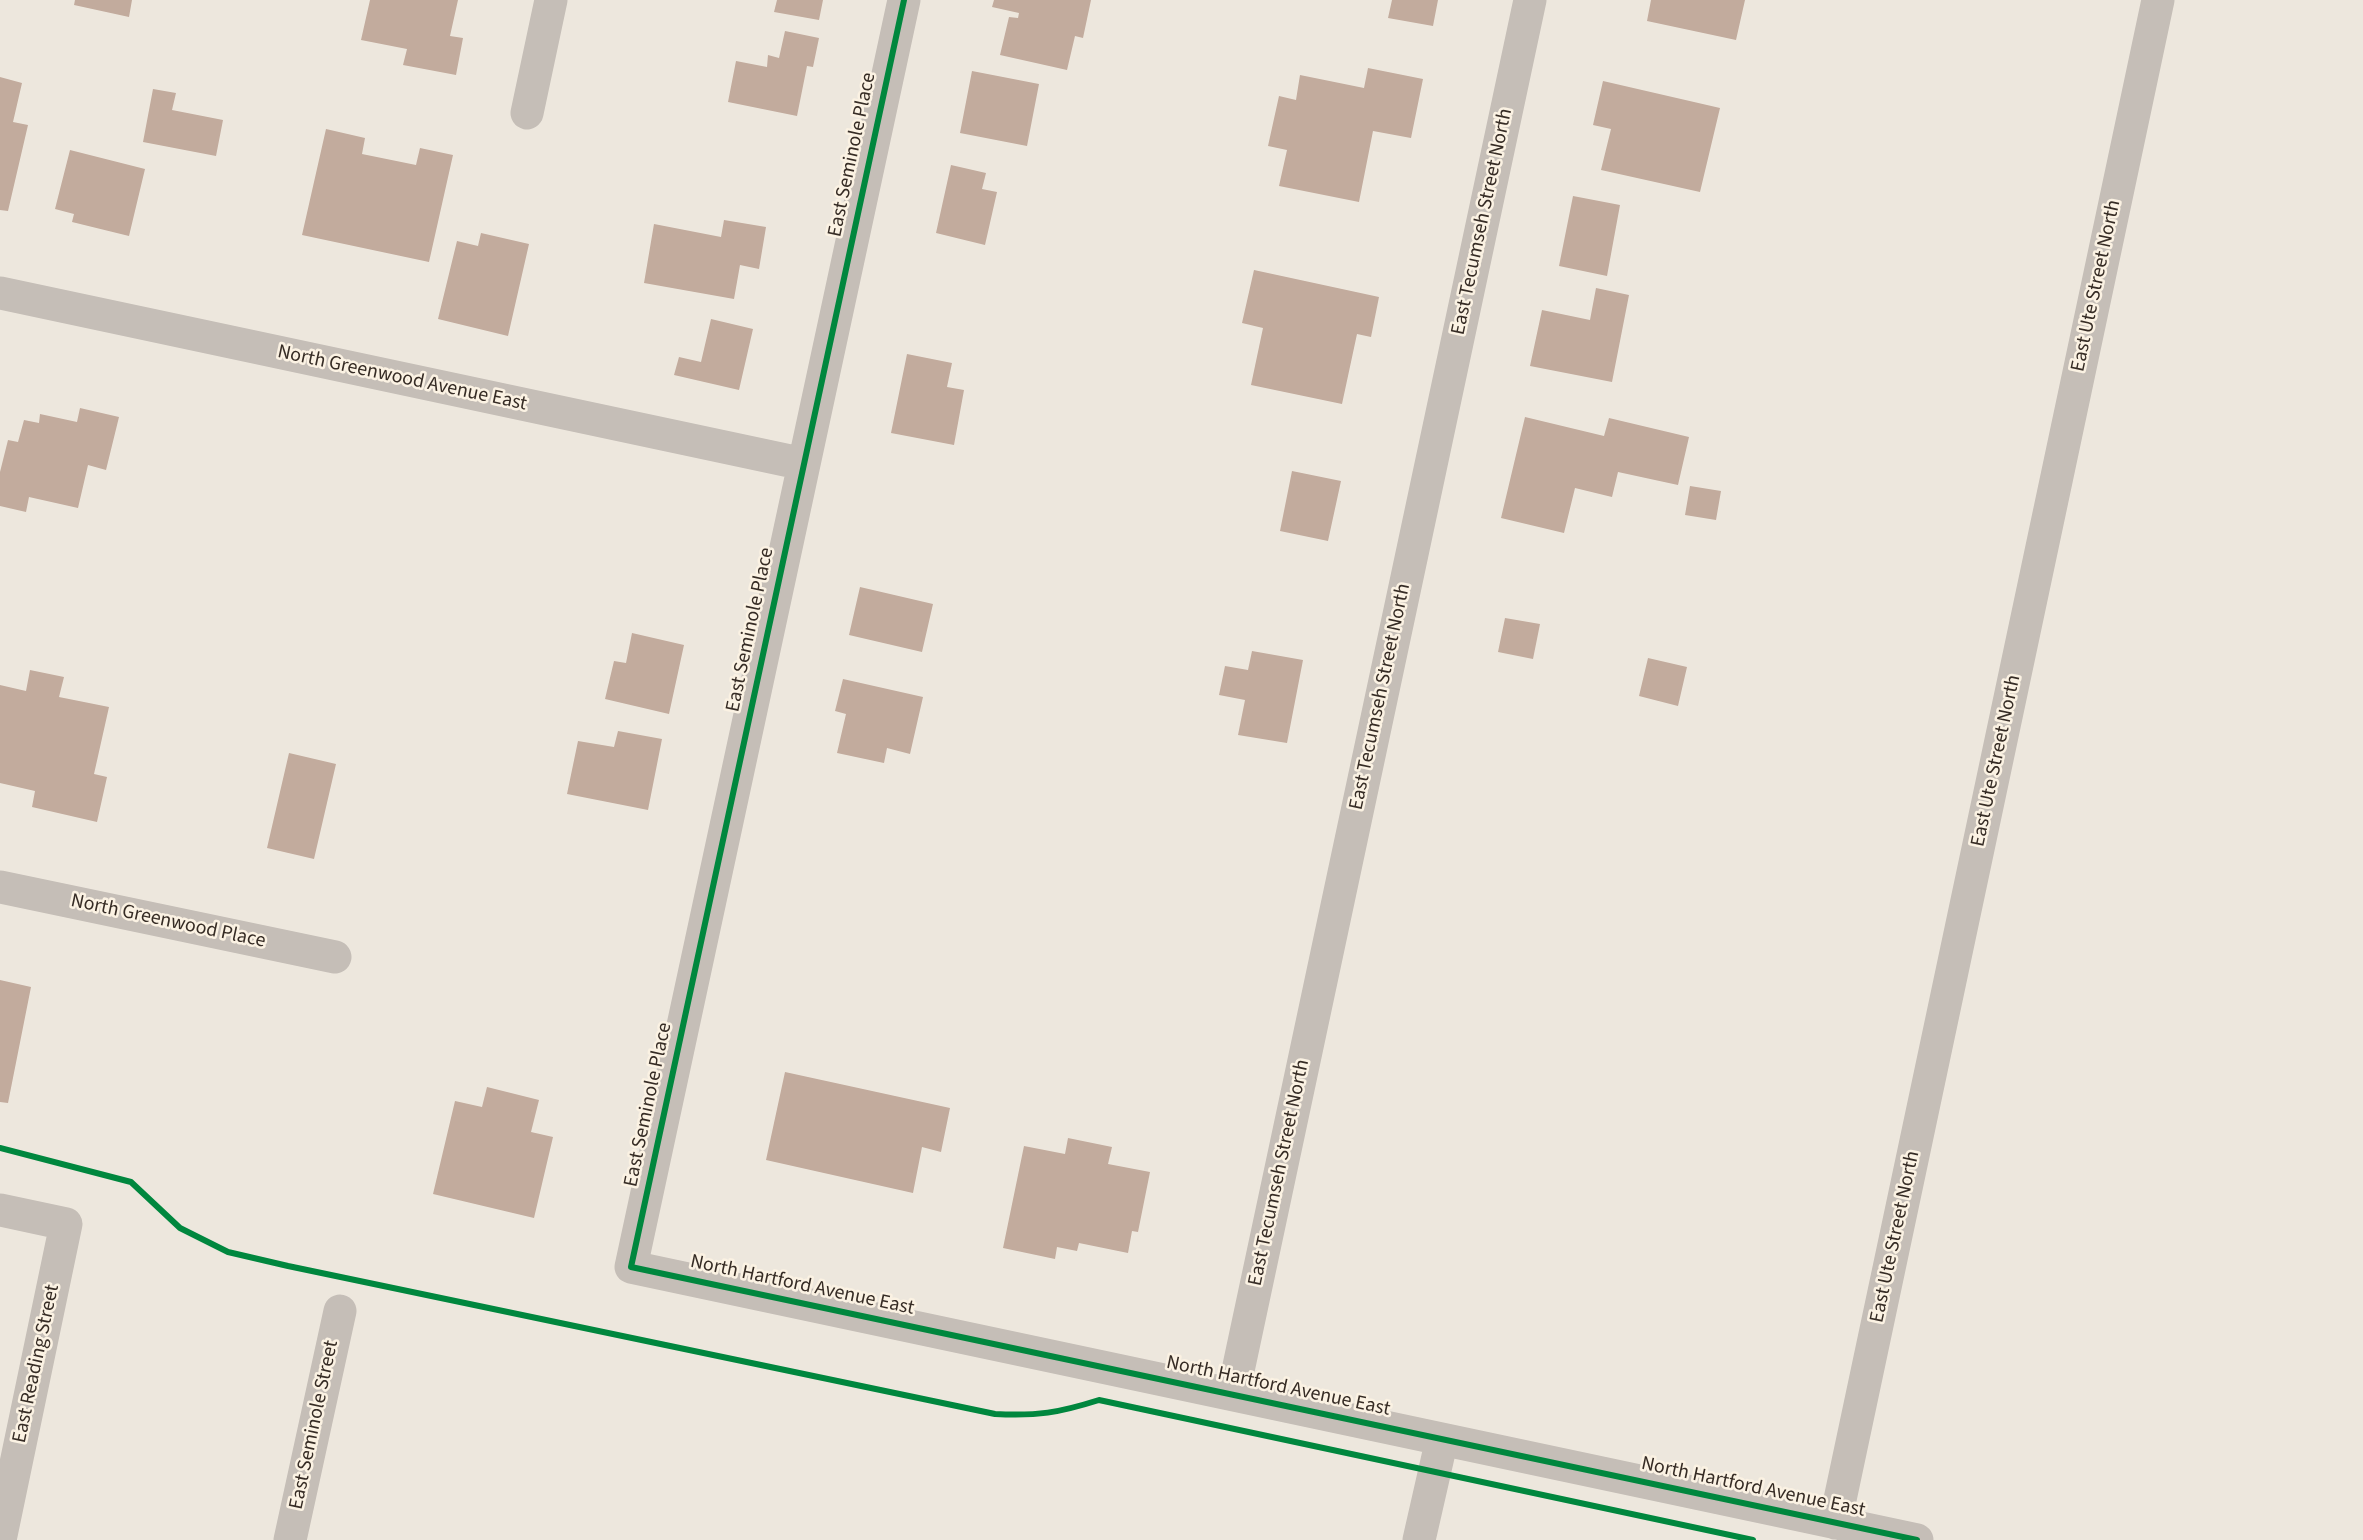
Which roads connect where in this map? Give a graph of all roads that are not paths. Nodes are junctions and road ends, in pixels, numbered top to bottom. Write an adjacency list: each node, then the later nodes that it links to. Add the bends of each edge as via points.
1 (551, 0): 5 (street)
2 (904, 0): 7 (street, East Seminole Place)
3 (1530, 0): 13 (street, East Tecumseh Street North)
4 (2158, 0): 15 (street, East Ute Street North)
5 (527, 113)
6 (0, 293): 7 (street, North Greenwood Avenue East)
7 (804, 464): 11 (street, East Seminole Place)
8 (0, 887): 9 (street, North Greenwood Place)
9 (335, 957)
10 (0, 1210): 16 (street, East Reading Street, via 66,1224)
11 (631, 1267): 13 (street, North Hartford Avenue East)
12 (340, 1311): 17 (street, East Seminole Street)
13 (1233, 1395): 14 (street, North Hartford Avenue East)
14 (1442, 1439): 15 (street, North Hartford Avenue East); 18 (street)
15 (1835, 1522): 19 (street, North Hartford Avenue East)
16 (0, 1540)
17 (290, 1540)
18 (1419, 1540)
19 (1917, 1540)

